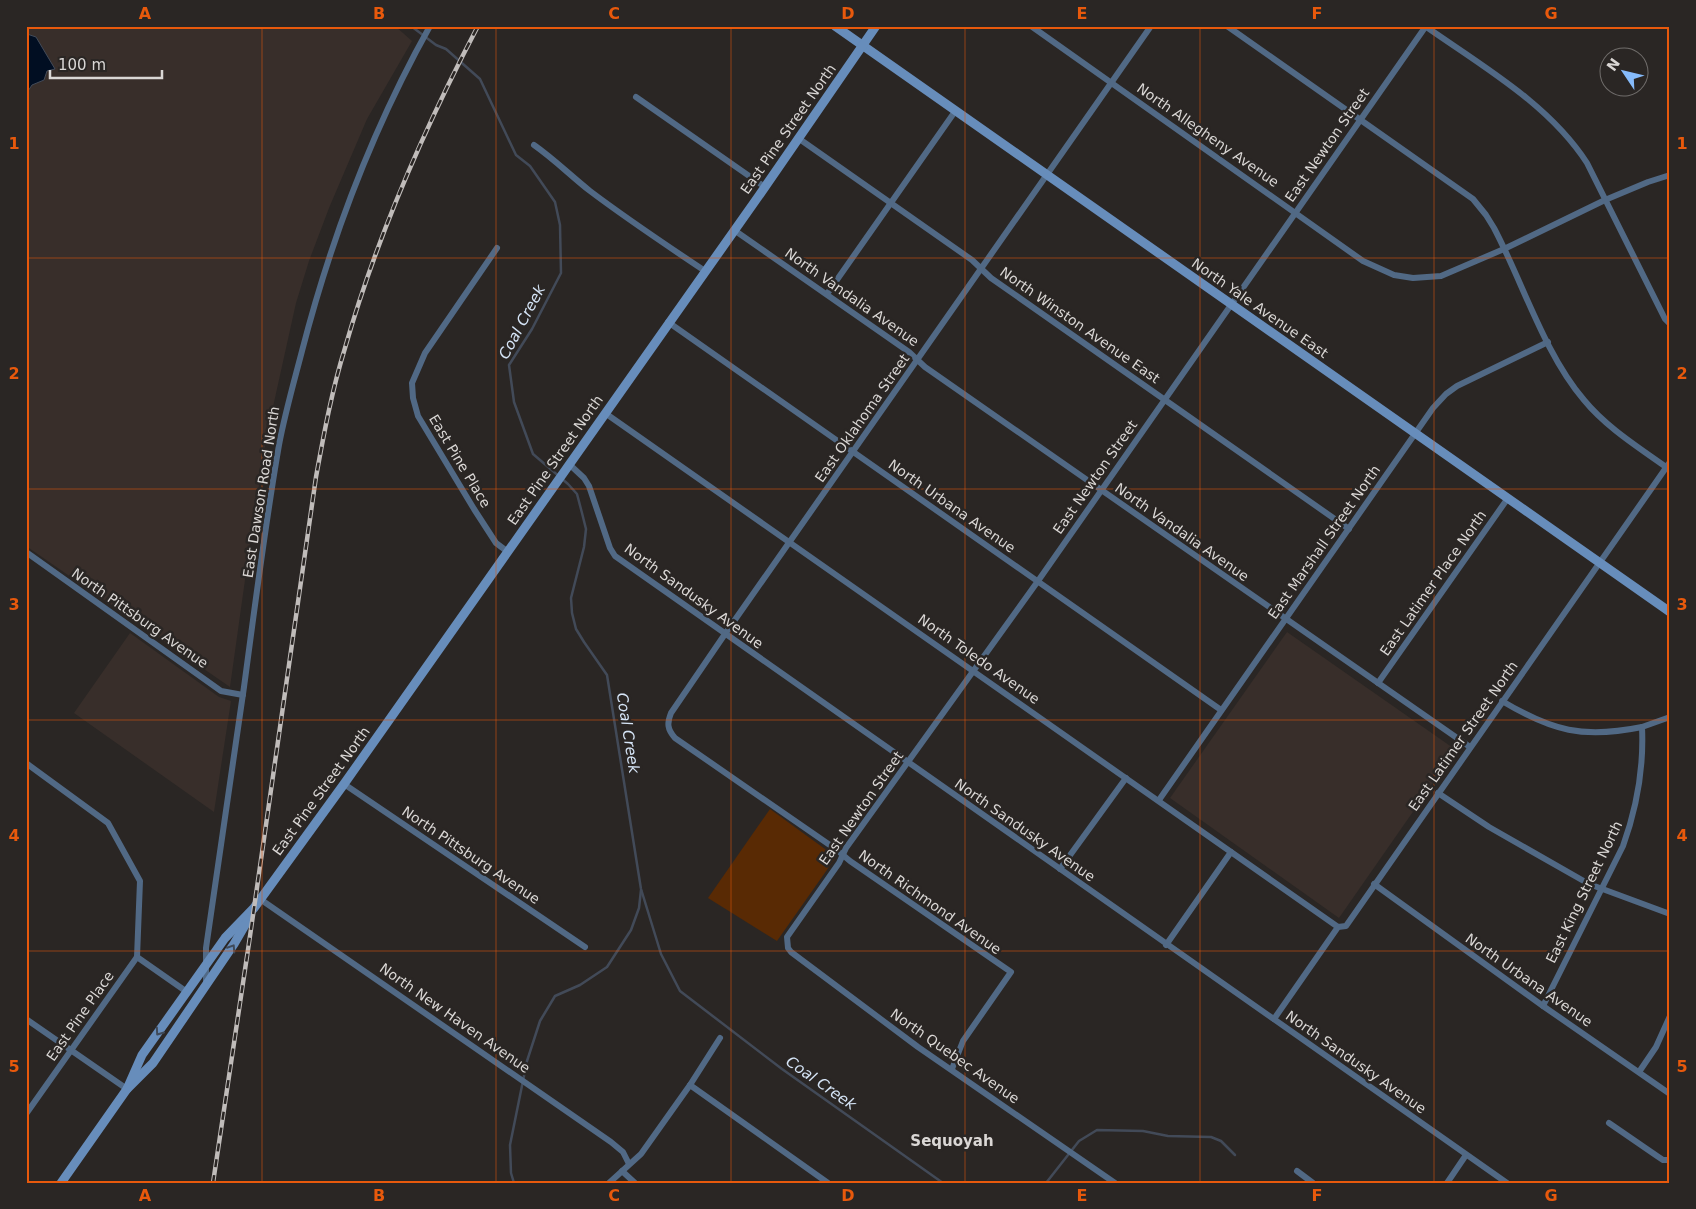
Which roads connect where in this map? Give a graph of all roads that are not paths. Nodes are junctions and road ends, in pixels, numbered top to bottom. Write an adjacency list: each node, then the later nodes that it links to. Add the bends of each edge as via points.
1 (835, 26): 8 (main road, North Yale Avenue East)
2 (876, 26): 8 (main road, East Pine Street North)
3 (1031, 26): 9 (street, North Allegheny Avenue)
4 (1151, 26): 9 (street, East Oklahoma Street)
5 (1227, 26): 12 (street)
6 (1426, 26): 12 (street, East Newton Street); 18 (street, via 1550,117 1575,144)
7 (429, 28): 51 (street, East Dawson Road North, via 359,176 310,321 280,444)
8 (862, 45): 11 (main road, North Yale Avenue East); 13 (main road, East Pine Street North)
9 (1112, 83): 15 (street, East Oklahoma Street); 20 (street, North Allegheny Avenue)
10 (636, 97): 17 (street)
11 (956, 110): 15 (main road, North Yale Avenue East); 19 (street)
12 (1360, 119): 20 (street, East Newton Street); 23 (street, via 1473,199 1488,218)
13 (798, 138): 17 (main road, East Pine Street North); 19 (street, North Winston Avenue East)
14 (534, 144): 25 (street, via 583,186)
15 (1047, 174): 24 (street, East Oklahoma Street); 27 (main road, North Yale Avenue East)
16 (1670, 175): 18 (street, North Allegheny Avenue)
17 (765, 186): 21 (main road, East Pine Street North)
18 (1605, 200): 23 (street, North Allegheny Avenue); 29 (street)
19 (891, 203): 24 (street, North Winston Avenue East); 26 (street)
20 (1295, 212): 23 (street, North Allegheny Avenue, via 1363,261 1394,275 1413,278 1442,276); 27 (street, East Newton Street)
21 (734, 230): 25 (main road, East Pine Street North); 26 (street, North Vandalia Avenue)
22 (497, 248): 43 (street, East Pine Place, via 425,353 412,383 418,416 487,530)
23 (1504, 249): 30 (street)
24 (981, 269): 31 (street, East Oklahoma Street); 32 (street, North Winston Avenue East)
25 (704, 271): 28 (main road, East Pine Street North)
26 (827, 294): 31 (street, North Vandalia Avenue)
27 (1231, 304): 32 (street, East Newton Street); 34 (main road, North Yale Avenue East)
28 (668, 322): 33 (main road, East Pine Street North); 35 (street, North Urbana Avenue)
29 (1670, 324)
30 (1548, 342): 34 (street, East Marshall Street North, via 1457,386 1433,408); 36 (street, via 1584,401 1608,424)
31 (918, 360): 35 (street, East Oklahoma Street); 38 (street, North Vandalia Avenue)
32 (1164, 400): 38 (street, East Newton Street); 40 (street, North Winston Avenue East)
33 (605, 413): 37 (main road, East Pine Street North); 41 (street, North Toledo Avenue)
34 (1416, 433): 39 (main road, North Yale Avenue East); 40 (street, East Marshall Street North)
35 (853, 452): 41 (street, East Oklahoma Street); 45 (street, North Urbana Avenue)
36 (1668, 465): 44 (street, East Latimer Street North)
37 (567, 466): 43 (main road, East Pine Street North); 48 (street, North Sandusky Avenue, via 584,478 589,486 615,556)
38 (1101, 490): 45 (street, East Newton Street); 47 (street, North Vandalia Avenue)
39 (1508, 498): 44 (main road, North Yale Avenue East); 50 (street, East Latimer Place North)
40 (1349, 529): 47 (street, East Marshall Street North)
41 (790, 542): 48 (street, East Oklahoma Street); 49 (street, North Toledo Avenue)
42 (26, 552): 51 (street, North Pittsburg Avenue, via 222,692)
43 (508, 552): 61 (main road, East Pine Street North)
44 (1600, 562): 46 (main road, North Yale Avenue East); 52 (street, East Latimer Street North)
45 (1038, 581): 49 (street, East Newton Street); 53 (street, North Urbana Avenue)
46 (1670, 612)
47 (1285, 620): 50 (street, North Vandalia Avenue); 53 (street, East Marshall Street North)
48 (725, 634): 56 (street, East Oklahoma Street, via 671,713); 59 (street, North Sandusky Avenue)
49 (973, 670): 59 (street, East Newton Street); 60 (street, North Toledo Avenue)
50 (1378, 683): 57 (street, North Vandalia Avenue)
51 (243, 695): 77 (street, East Dawson Road North)
52 (1502, 701): 55 (street, via 1541,722 1577,732 1593,734); 57 (street, East Latimer Street North)
53 (1221, 710): 63 (street, East Marshall Street North)
54 (1670, 717): 55 (street)
55 (1642, 727): 68 (street, East King Street North, via 1638,800 1623,846)
56 (668, 728): 65 (street, North Richmond Avenue, via 675,738)
57 (1470, 747): 62 (street, East Latimer Street North)
58 (26, 763): 76 (street, via 108,823 140,881)
59 (908, 763): 65 (street, East Newton Street); 66 (street, North Sandusky Avenue)
60 (1126, 778): 63 (street, North Toledo Avenue); 66 (street)
61 (344, 784): 69 (main road, East Pine Street North); 75 (street, North Pittsburg Avenue)
62 (1438, 793): 67 (street, East Latimer Street North); 68 (street, via 1489,827)
63 (1159, 800): 64 (street, North Toledo Avenue)
64 (1231, 852): 72 (street, North Toledo Avenue); 74 (street)
65 (843, 856): 73 (street, East Newton Street, via 790,932); 86 (street, North Richmond Avenue, via 1010,972 963,1042)
66 (1060, 869): 74 (street, North Sandusky Avenue)
67 (1374, 884): 72 (street, East Latimer Street North, via 1346,926); 80 (street, North Urbana Avenue)
68 (1600, 889): 71 (street); 80 (street, East King Street North)
69 (260, 899): 70 (main road, East Pine Street North); 95 (street, North New Haven Avenue, via 611,1142 623,1152)
70 (254, 908): 77 (main road, East Pine Street North, via 225,938); 78 (main road, East Pine Street North, one-way to 70)
71 (1670, 914)
72 (1338, 927): 83 (street, East Latimer Street North)
73 (787, 943): 86 (street, North Quebec Avenue, via 791,952)
74 (1166, 945): 83 (street, North Sandusky Avenue)
75 (585, 947)
76 (137, 957): 79 (street); 85 (street, East Pine Place)
77 (206, 965): 78 (street, East Dawson Road North); 79 (main road, East Pine Street North)
78 (206, 985): 89 (main road, East Pine Street North, via 153,1063)
79 (187, 992): 89 (main road, East Pine Street North, one-way to 89, via 142,1055)
80 (1543, 1006): 87 (street, North Urbana Avenue)
81 (1670, 1016): 87 (street, via 1656,1047)
82 (26, 1019): 85 (street)
83 (1274, 1019): 93 (street, North Sandusky Avenue)
84 (720, 1038): 88 (street)
85 (71, 1050): 89 (street); 91 (street, East Pine Place)
86 (952, 1069): 102 (street, North Quebec Avenue)
87 (1639, 1072): 90 (street, North Urbana Avenue)
88 (690, 1085): 95 (street, via 641,1154); 101 (street)
89 (127, 1089): 98 (main road, East Pine Street North)
90 (1670, 1094)
91 (26, 1114)
92 (1610, 1123): 94 (street, via 1663,1160)
93 (1466, 1155): 104 (street); 105 (street, North Sandusky Avenue)
94 (1670, 1160)
95 (629, 1164): 96 (street)
96 (622, 1171): 99 (street); 100 (street)
97 (1297, 1171): 103 (street)
98 (61, 1183)
99 (609, 1183)
100 (635, 1183)
101 (828, 1183)
102 (1115, 1183)
103 (1313, 1183)
104 (1447, 1183)
105 (1507, 1183)

